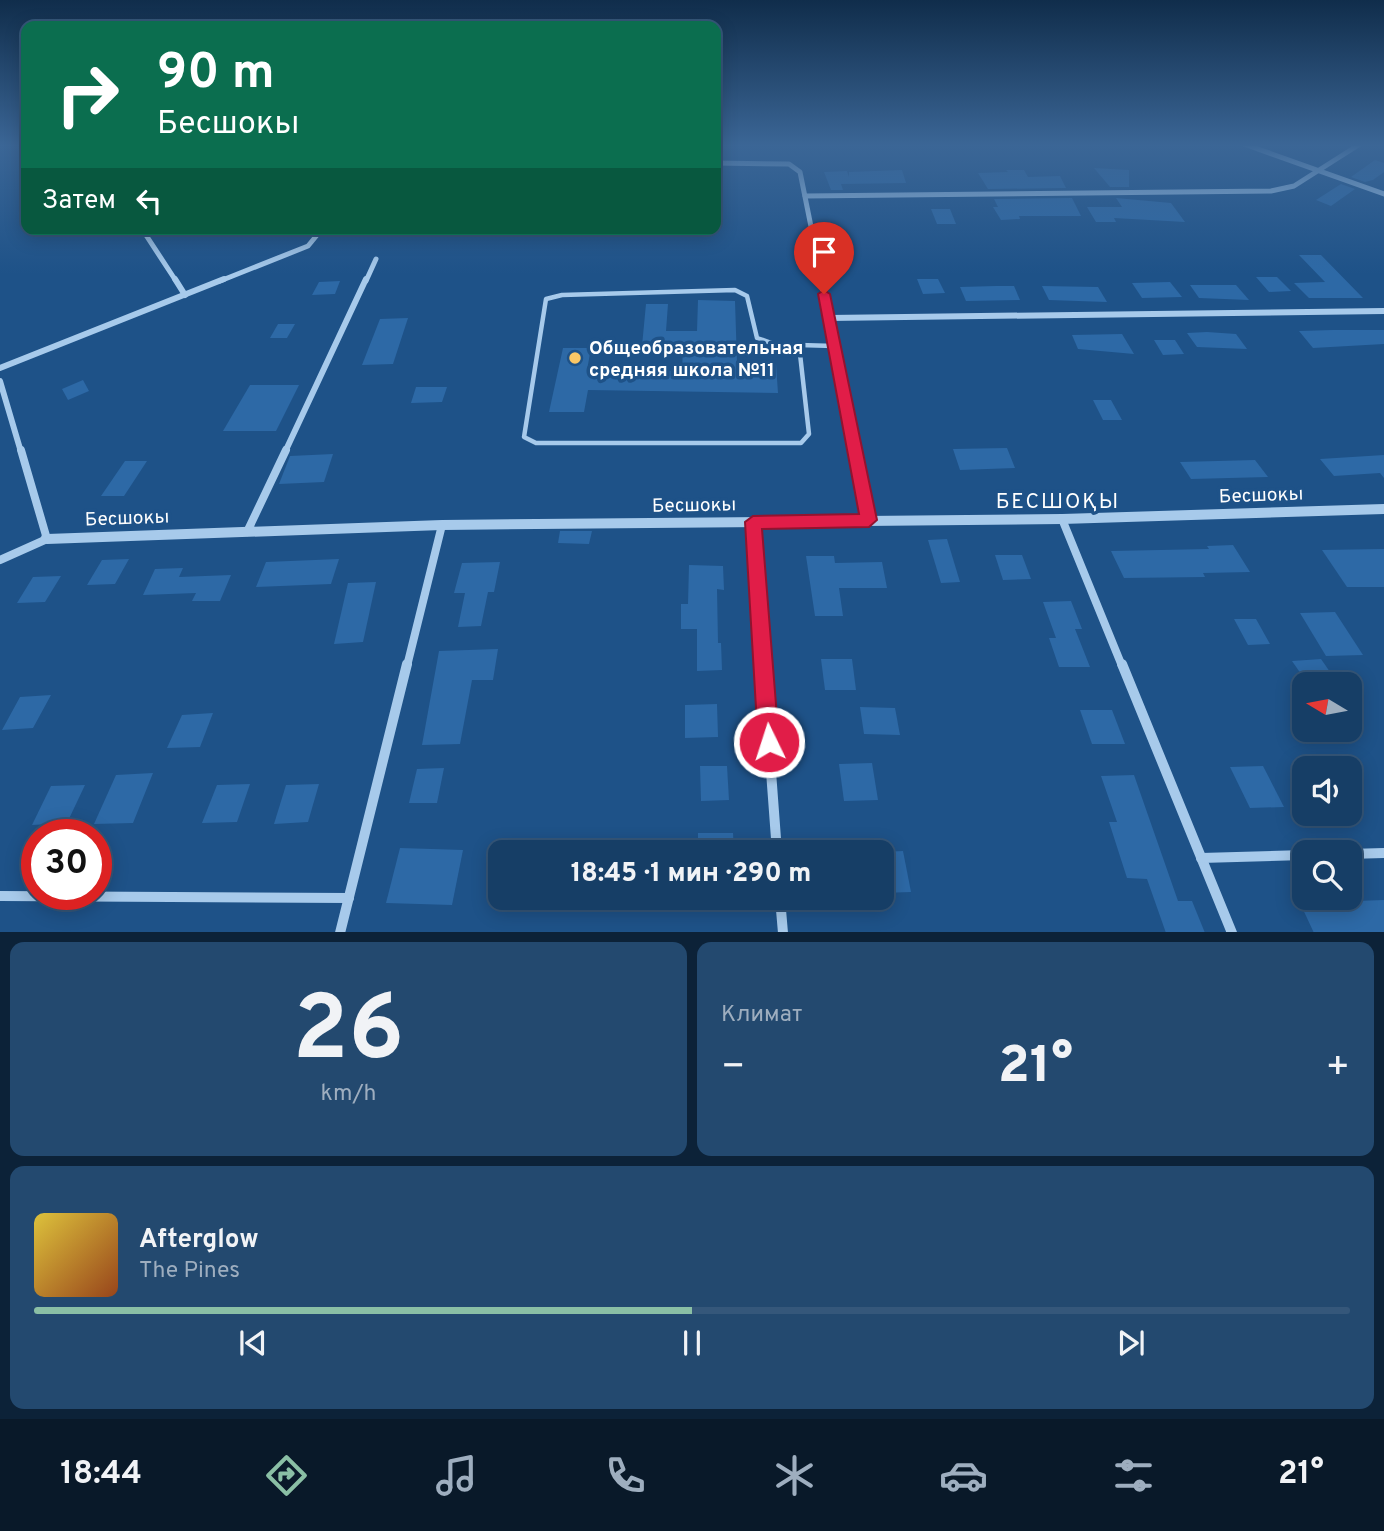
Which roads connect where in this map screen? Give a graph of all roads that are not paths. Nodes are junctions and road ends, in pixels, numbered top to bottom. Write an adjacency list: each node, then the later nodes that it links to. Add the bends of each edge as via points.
1 (803, 187): 5 (street)
2 (1287, 187): 5 (street)
3 (1365, 187): 4 (street)
4 (1384, 194)
5 (805, 196): 11 (street)
6 (146, 235): 9 (street)
7 (317, 235): 9 (street, via 308,246)
8 (376, 258): 21 (street)
9 (185, 295): 14 (street)
10 (1384, 311): 11 (street)
11 (829, 318): 13 (street)
12 (799, 345): 12 (lane, via 777,345 757,338 747,296 735,290 546,299 524,437 536,443 802,443 810,434); 13 (lane)
13 (834, 346): 18 (street)
14 (0, 368)
15 (0, 381): 22 (street)
16 (1384, 509): 17 (street, Бесшокы)
17 (1062, 519): 18 (street, Бесшокы); 28 (street)
18 (869, 520): 19 (street, Бесшокы)
19 (753, 522): 20 (street, Бесшокы); 24 (street)
20 (442, 525): 21 (street, Бесшокы); 30 (street)
21 (247, 532): 22 (street, Бесшокы)
22 (47, 539): 23 (street)
23 (0, 560)
24 (776, 840)
25 (1384, 853): 26 (street)
26 (1362, 854)
27 (1292, 855): 28 (street)
28 (1201, 858): 34 (street)
29 (0, 896): 30 (street)
30 (349, 898): 32 (street)
31 (781, 910): 33 (street)
32 (340, 932)
33 (783, 932)
34 (1232, 932)

